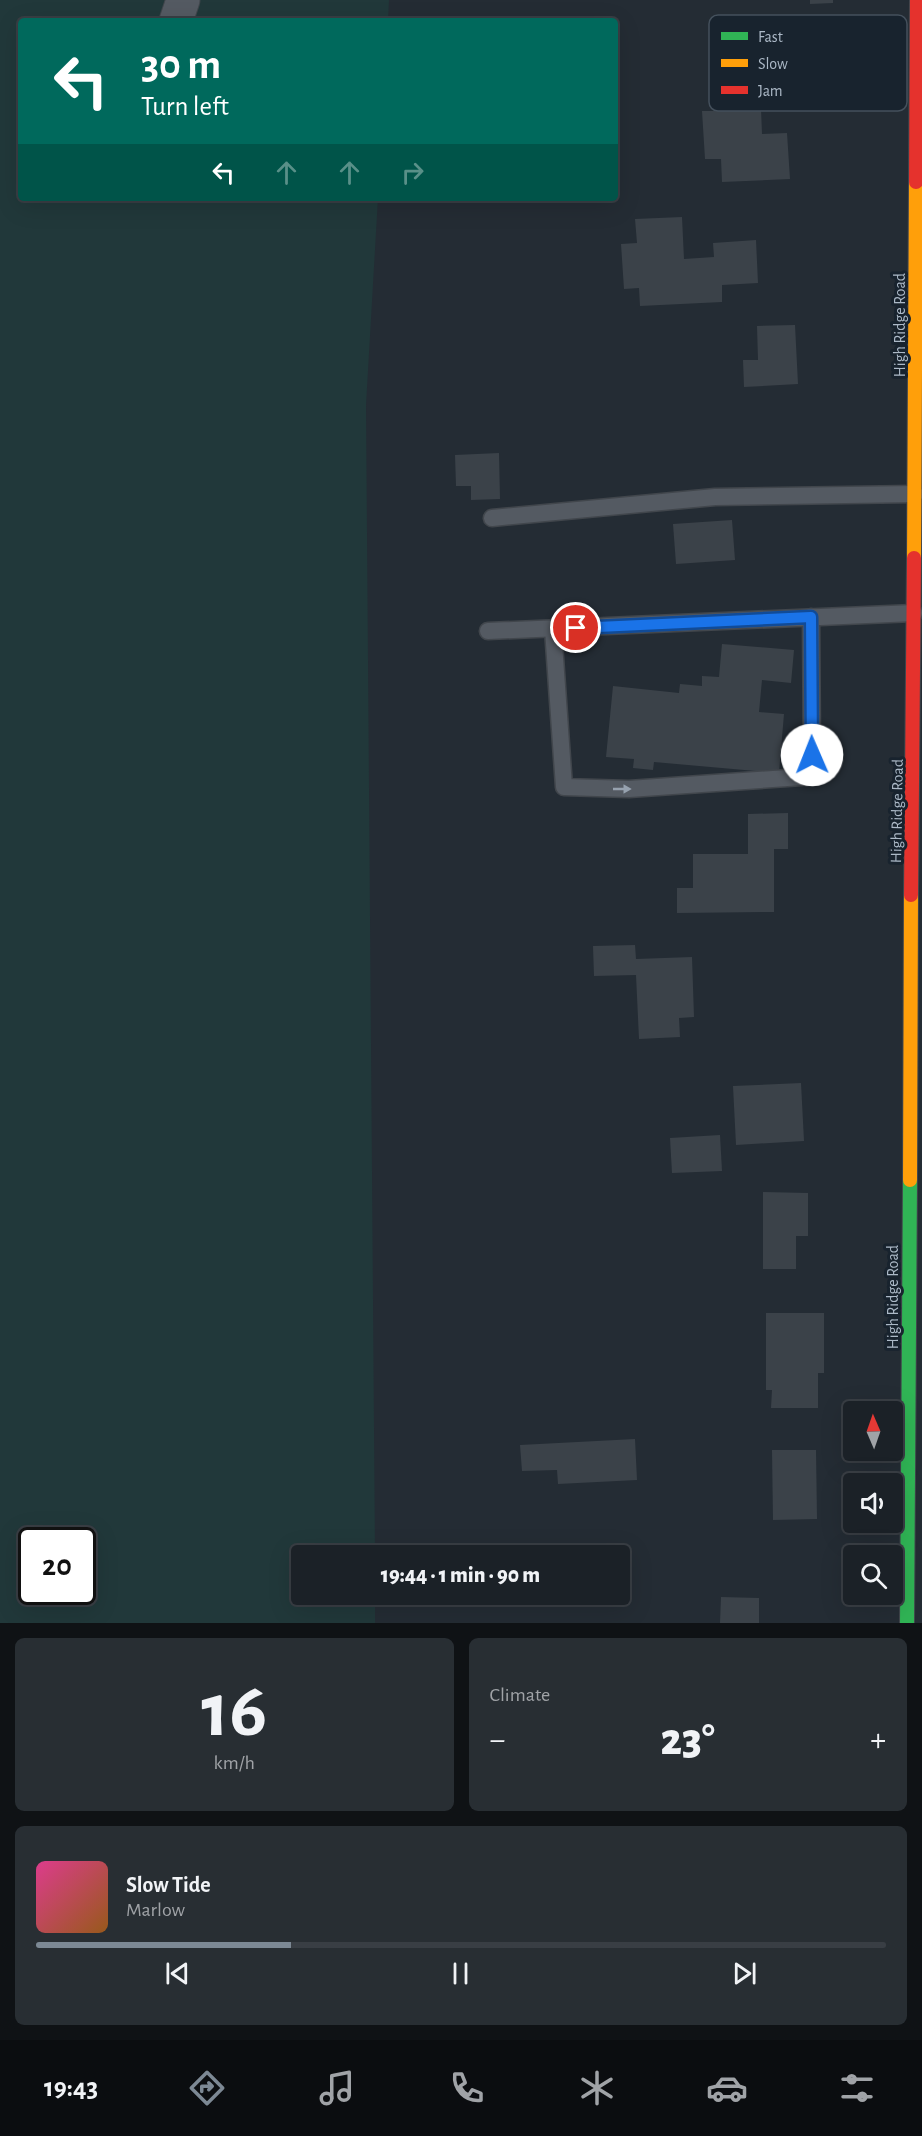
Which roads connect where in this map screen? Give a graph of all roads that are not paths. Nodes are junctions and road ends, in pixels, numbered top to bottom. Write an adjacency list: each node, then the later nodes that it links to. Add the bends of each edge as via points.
1 (183, 0): 3 (street)
2 (917, 0): 4 (street, High Ridge Road)
3 (177, 18)
4 (915, 494): 5 (lane, via 716,497); 6 (street, High Ridge Road)
5 (492, 518)
6 (914, 613): 7 (lane); 10 (street, High Ridge Road)
7 (811, 617): 8 (lane); 8 (lane, one-way to 7, via 564,787 629,789 802,777 812,755)
8 (553, 629): 9 (lane)
9 (488, 631)
10 (918, 804): 11 (street, High Ridge Road)
11 (915, 1280): 12 (street, High Ridge Road)
12 (915, 1430): 13 (street, High Ridge Road)
13 (907, 1623)

